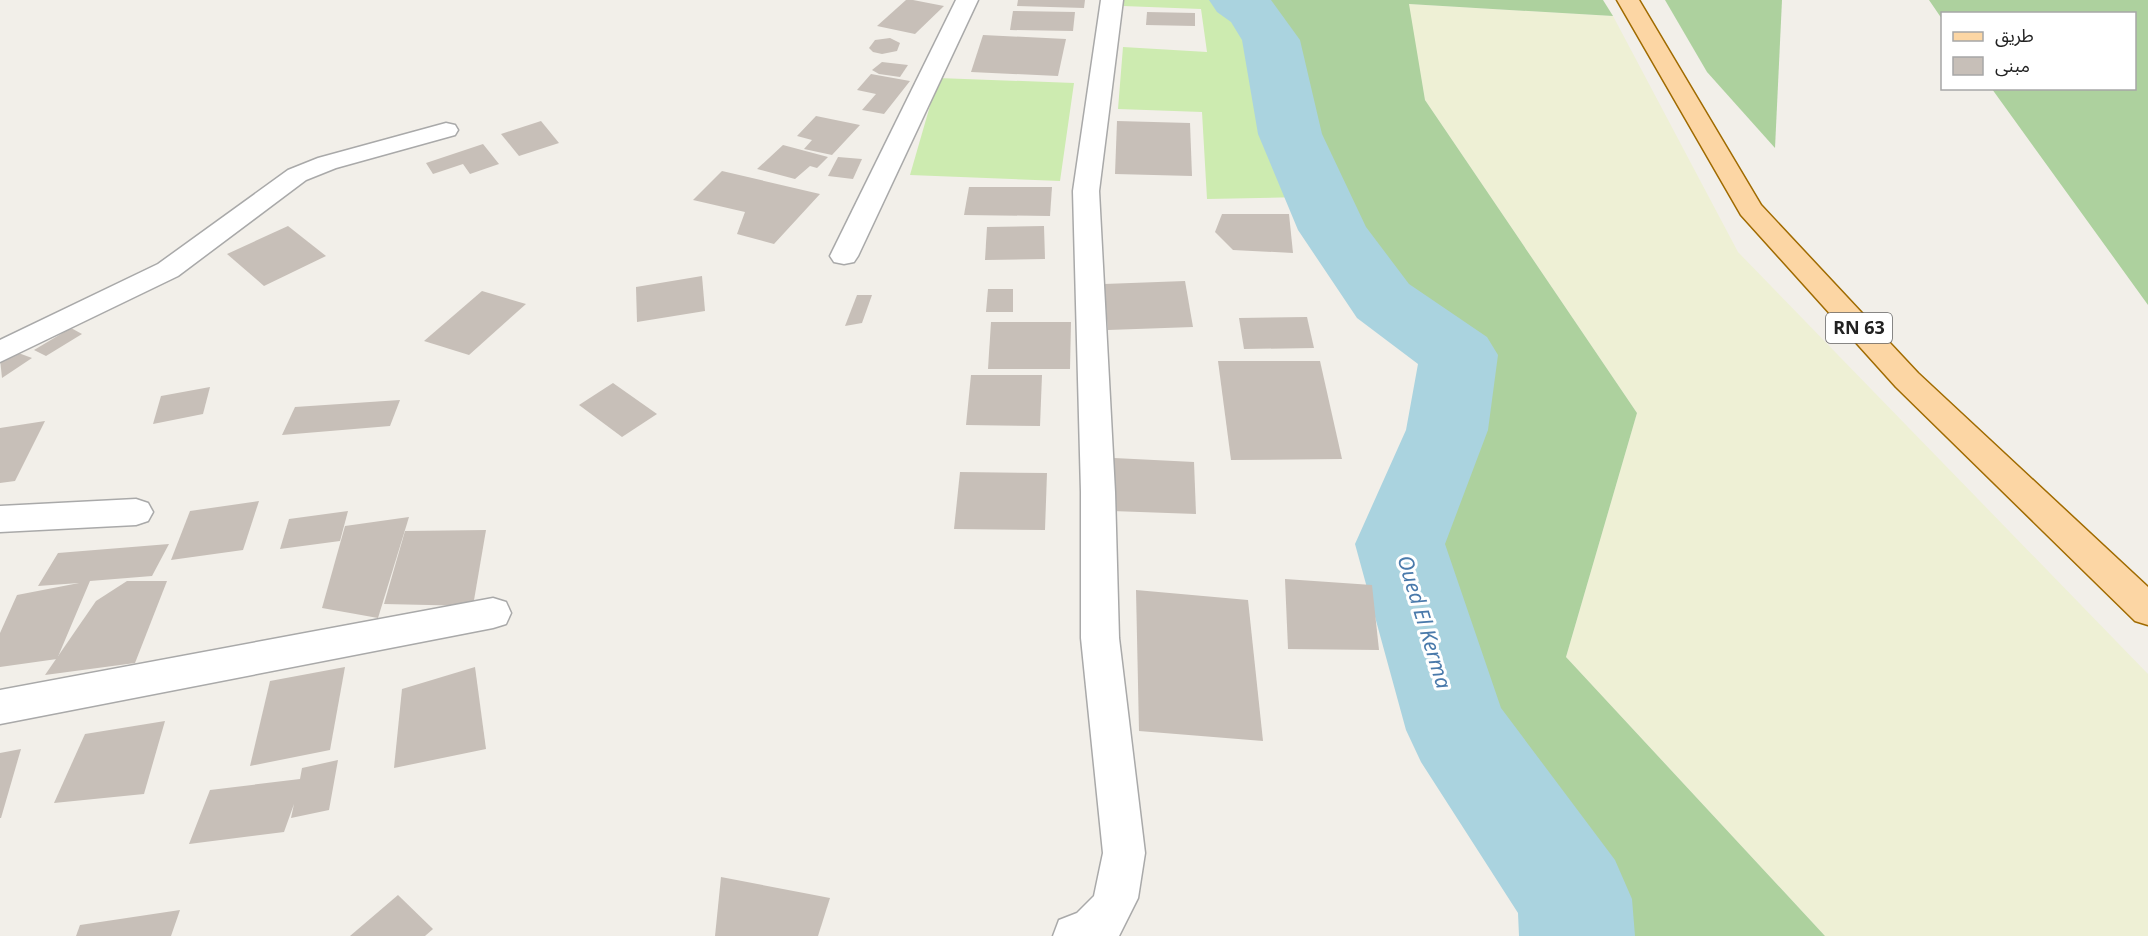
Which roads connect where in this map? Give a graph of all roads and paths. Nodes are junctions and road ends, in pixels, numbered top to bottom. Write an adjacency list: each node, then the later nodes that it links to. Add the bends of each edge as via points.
1 (967, 0): 5 (street)
2 (1112, 0): 12 (street, via 1086,191 1100,638 1125,872 1107,918)
3 (1628, 0): 9 (main road, RN 63, via 1750,209 1907,380)
4 (446, 130): 6 (street, via 297,175 168,270)
5 (844, 256)
6 (0, 352)
7 (136, 512): 8 (street)
8 (0, 519)
9 (2148, 610)
10 (493, 613): 11 (street)
11 (0, 707)
12 (1075, 936)

